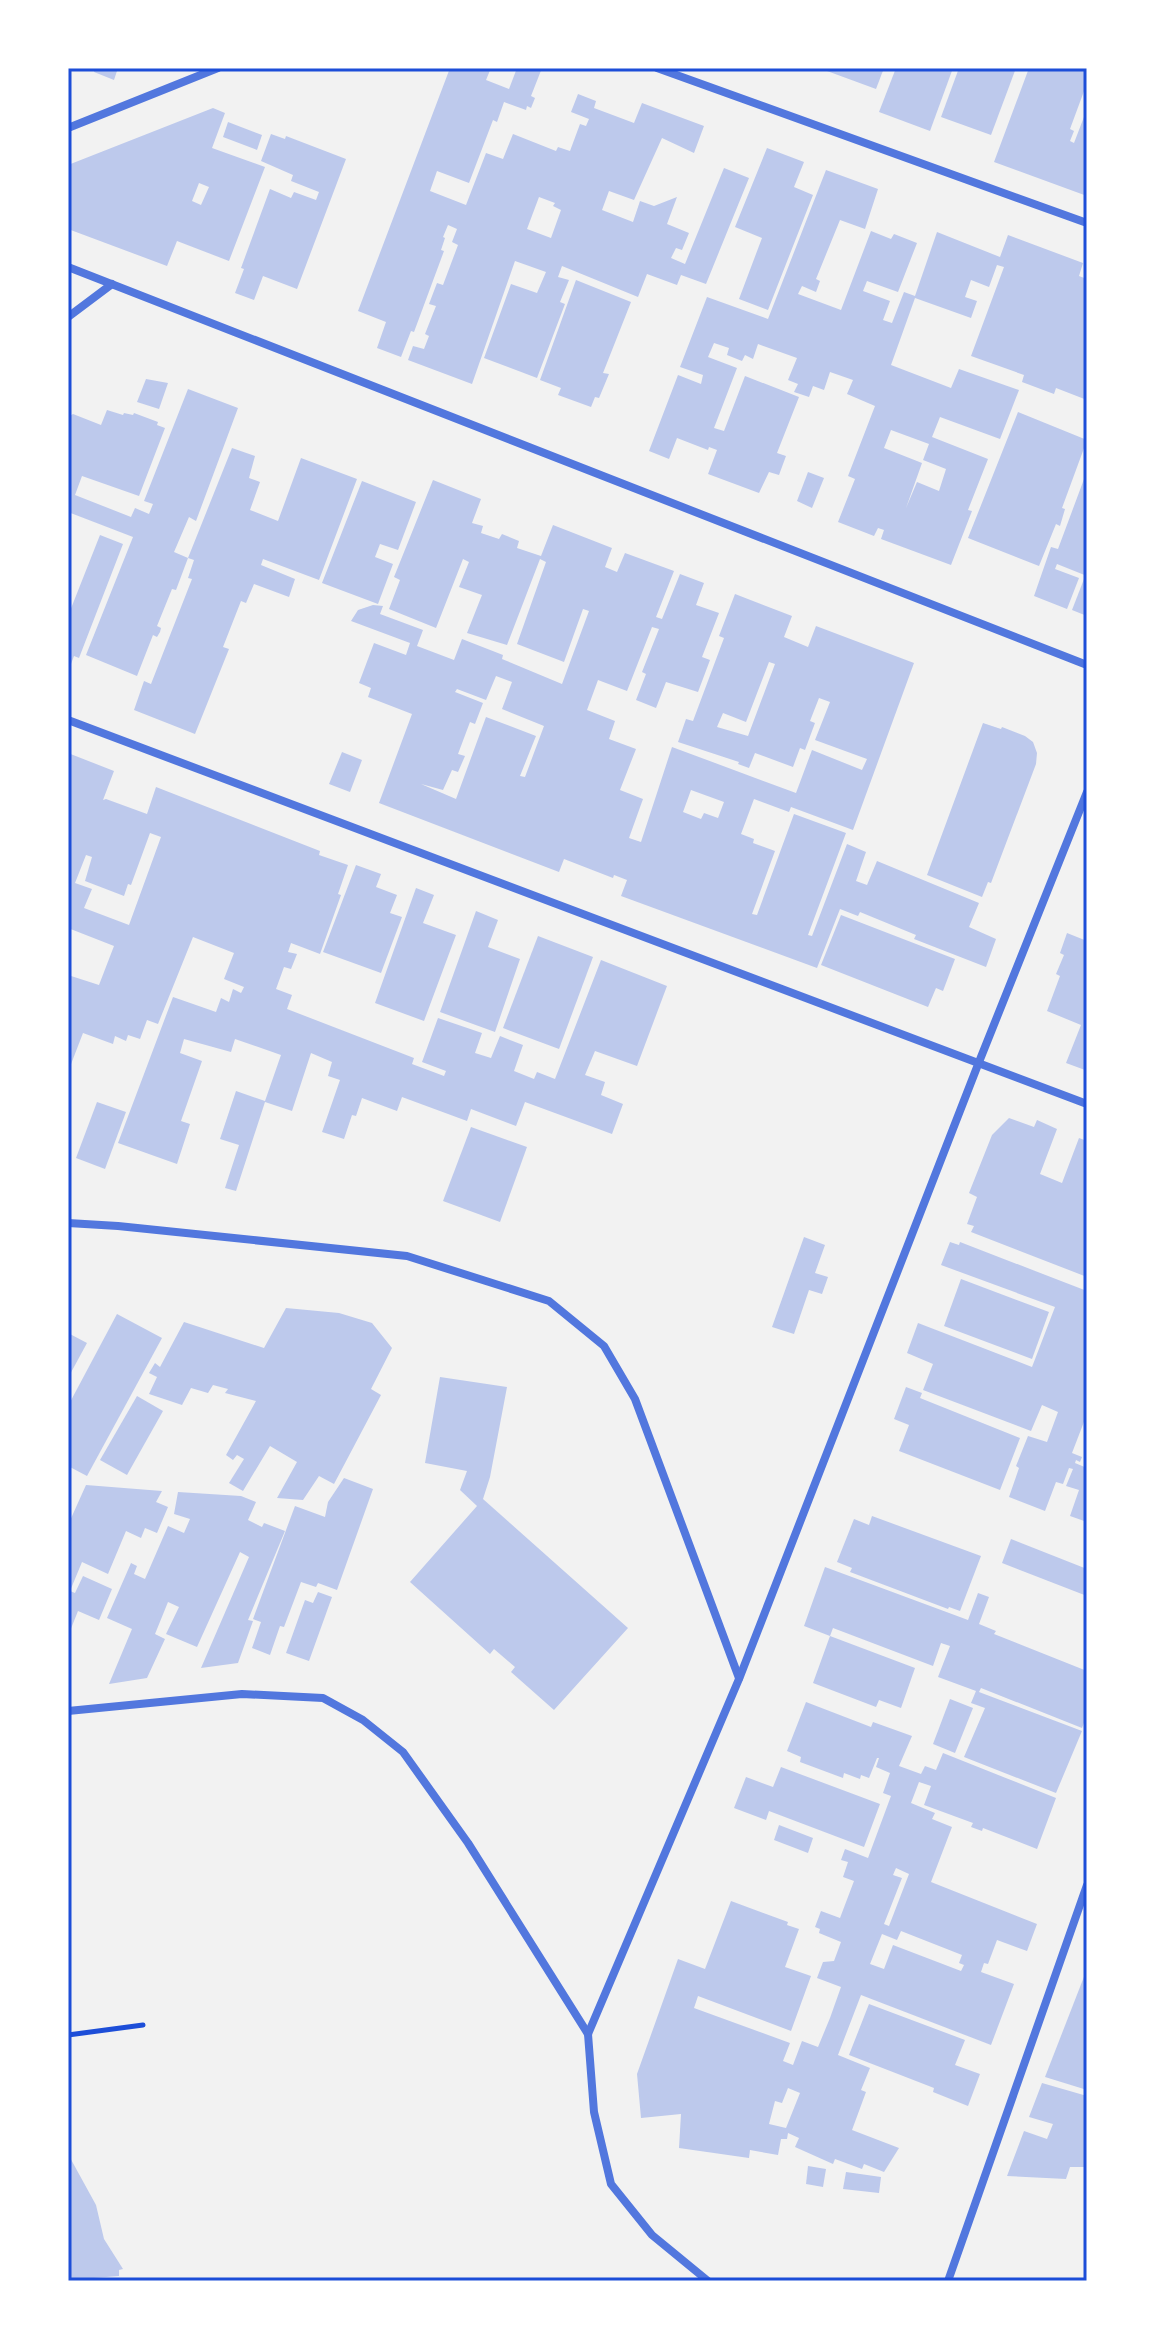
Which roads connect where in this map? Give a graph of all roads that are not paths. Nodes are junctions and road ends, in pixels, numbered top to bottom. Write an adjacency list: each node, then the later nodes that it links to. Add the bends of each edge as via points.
1 (218, 68): 3 (street)
2 (657, 68): 4 (street)
3 (68, 128)
4 (1087, 223)
5 (68, 267): 6 (street)
6 (112, 284): 7 (street); 8 (street)
7 (68, 317)
8 (1087, 665)
9 (68, 720): 11 (street)
10 (1087, 792): 11 (street)
11 (979, 1062): 12 (street); 14 (street)
12 (1087, 1104)
13 (68, 1223): 14 (street, via 407,1256 549,1301 604,1346 635,1399)
14 (739, 1679): 17 (street)
15 (68, 1711): 17 (street, via 242,1694 323,1698 363,1720 403,1752 468,1843)
16 (1087, 1887): 19 (street)
17 (588, 2034): 18 (street, via 594,2112 611,2184 652,2235)
18 (708, 2281)
19 (948, 2281)

